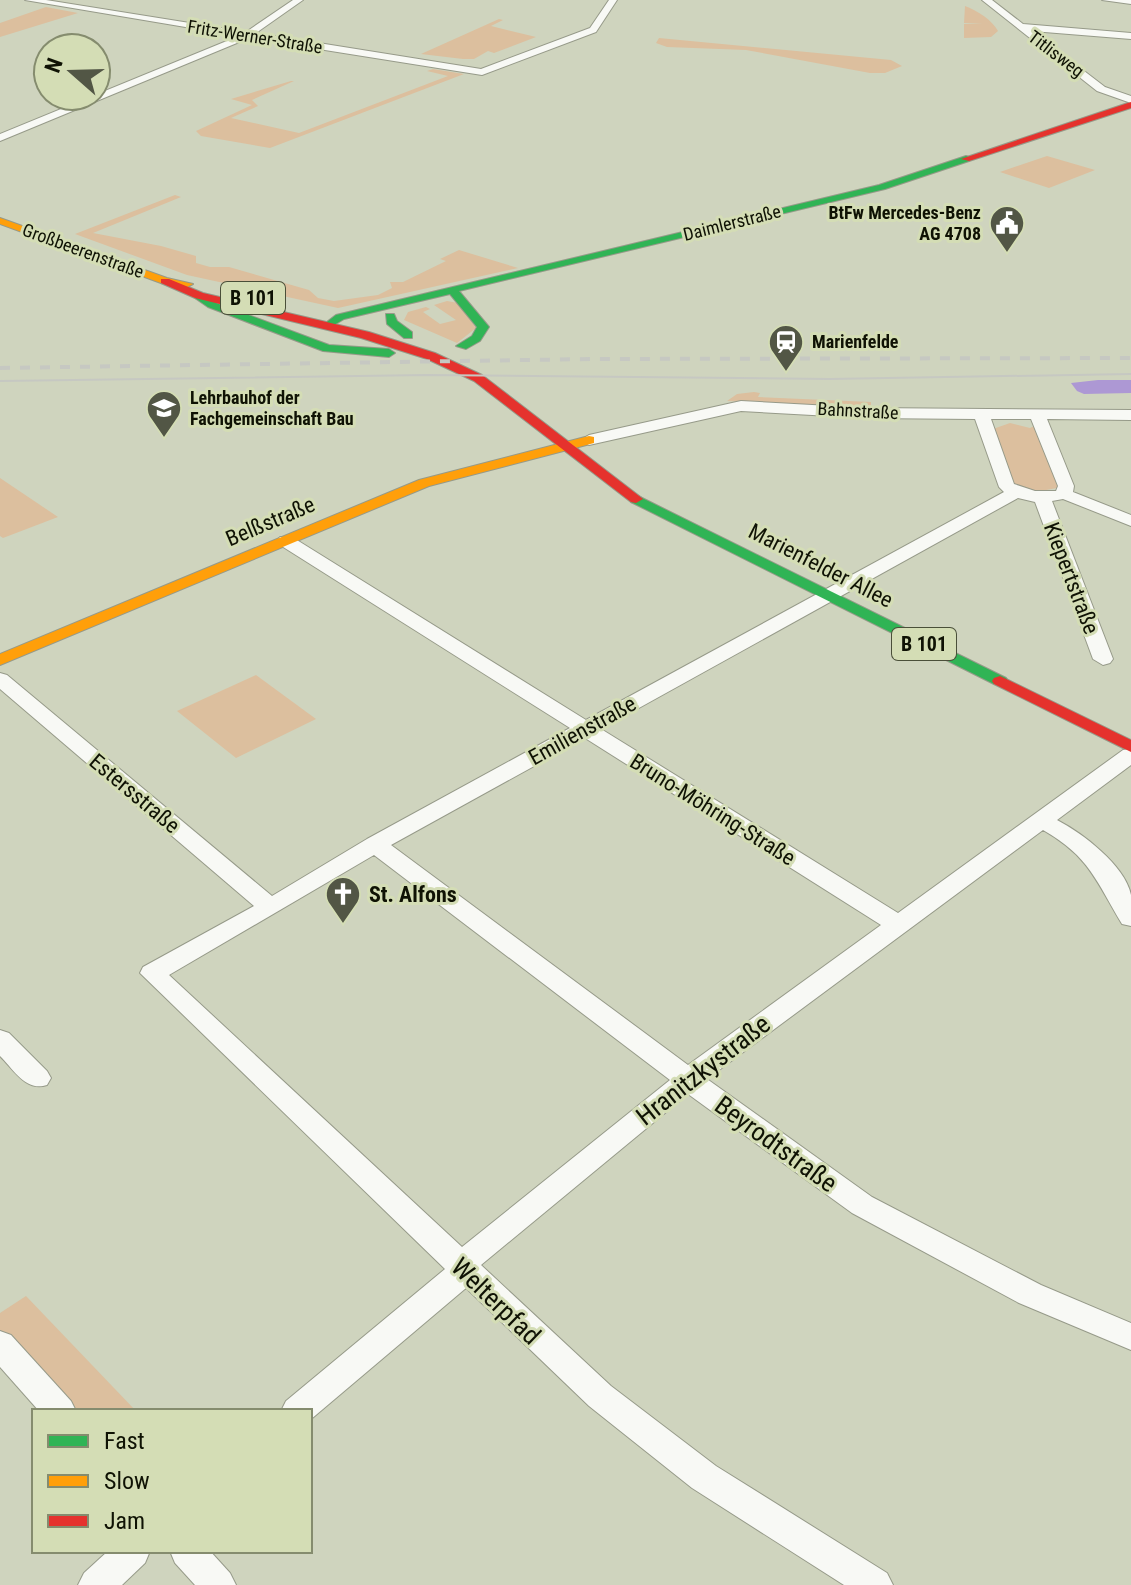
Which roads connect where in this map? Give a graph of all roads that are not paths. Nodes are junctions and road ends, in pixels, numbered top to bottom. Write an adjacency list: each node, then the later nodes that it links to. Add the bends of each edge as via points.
1 (29, 0): 7 (street, Fritz-Werner-Straße)
2 (299, 0): 9 (street)
3 (613, 0): 9 (street, Fritz-Werner-Straße, via 593,30 482,72)
4 (986, 0): 8 (street, Titlisweg)
5 (1106, 0): 6 (street)
6 (1131, 1)
7 (78, 4): 9 (street, Fritz-Werner-Straße)
8 (1020, 27): 10 (street); 11 (street, Titlisweg, via 1101,89)
9 (247, 35): 12 (street)
10 (1131, 36)
11 (1131, 102): 15 (street, Daimlerstraße, via 882,187)
12 (0, 138)
13 (0, 221): 14 (street, Großbeerenstraße / B 101)
14 (165, 281): 16 (street, Großbeerenstraße / B 101); 19 (street, Großbeerenstraße / B 101)
15 (454, 292): 17 (street, Daimlerstraße); 22 (street, via 483,327)
16 (199, 296): 19 (street, Großbeerenstraße / B 101); 24 (street, via 317,346)
17 (420, 300): 18 (street); 19 (street, Daimlerstraße)
18 (390, 316): 20 (street); 21 (street)
19 (338, 324): 20 (street, Großbeerenstraße / B 101); 23 (street, Großbeerenstraße / B 101)
20 (370, 324): 21 (street, Großbeerenstraße / B 101)
21 (408, 335): 25 (street, Großbeerenstraße / B 101)
22 (462, 346)
23 (419, 352): 31 (street, Marienfelder Allee / B 101, via 478,378)
24 (389, 353)
25 (518, 385)
26 (981, 414): 27 (street, Bahnstraße); 30 (street, Bahnstraße, via 741,406); 32 (street, via 1007,487)
27 (1037, 414): 28 (street, Bahnstraße); 33 (street, via 1066,486)
28 (1131, 415)
29 (573, 426): 30 (street, Marienfelder Allee / B 101)
30 (589, 440): 31 (street); 35 (street, Marienfelder Allee / B 101)
31 (565, 446): 35 (street, Marienfelder Allee / B 101, via 641,503); 37 (street, Belßstraße, via 424,483)
32 (1015, 493): 34 (street); 38 (street, Emilienstraße)
33 (1064, 494): 34 (street); 36 (street)
34 (1042, 497): 39 (street, Kiepertstraße)
35 (662, 511): 38 (street, Marienfelder Allee / B 101)
36 (1131, 521)
37 (286, 541): 40 (street, Belßstraße); 42 (street, Bruno-Möhring-Straße)
38 (827, 595): 42 (street, Emilienstraße); 43 (street, Marienfelder Allee / B 101)
39 (1103, 659)
40 (0, 660)
41 (0, 679): 47 (street, Estersstraße)
42 (584, 729): 46 (street, Emilienstraße); 49 (street, Bruno-Möhring-Straße)
43 (1131, 747)
44 (1131, 755): 45 (street, Hranitzkystraße)
45 (1041, 820): 48 (street, via 1095,856); 49 (street, Hranitzkystraße)
46 (375, 844): 47 (street, Emilienstraße); 53 (street, Beyrodtstraße)
47 (269, 906): 50 (street, Emilienstraße)
48 (1131, 918)
49 (897, 924): 53 (street, Hranitzkystraße)
50 (152, 973): 54 (street, Welterpfad)
51 (0, 1040): 52 (street)
52 (38, 1078)
53 (688, 1079): 54 (street, Hranitzkystraße); 55 (street, Beyrodtstraße, via 885,1218 1030,1294)
54 (463, 1268): 58 (street, Hranitzkystraße); 63 (street, Welterpfad, via 553,1354 663,1446)
55 (1131, 1337)
56 (0, 1345): 57 (street)
57 (58, 1409)
58 (299, 1409)
59 (131, 1553): 61 (street)
60 (189, 1553): 62 (street)
61 (96, 1585)
62 (218, 1585)
63 (875, 1585)

